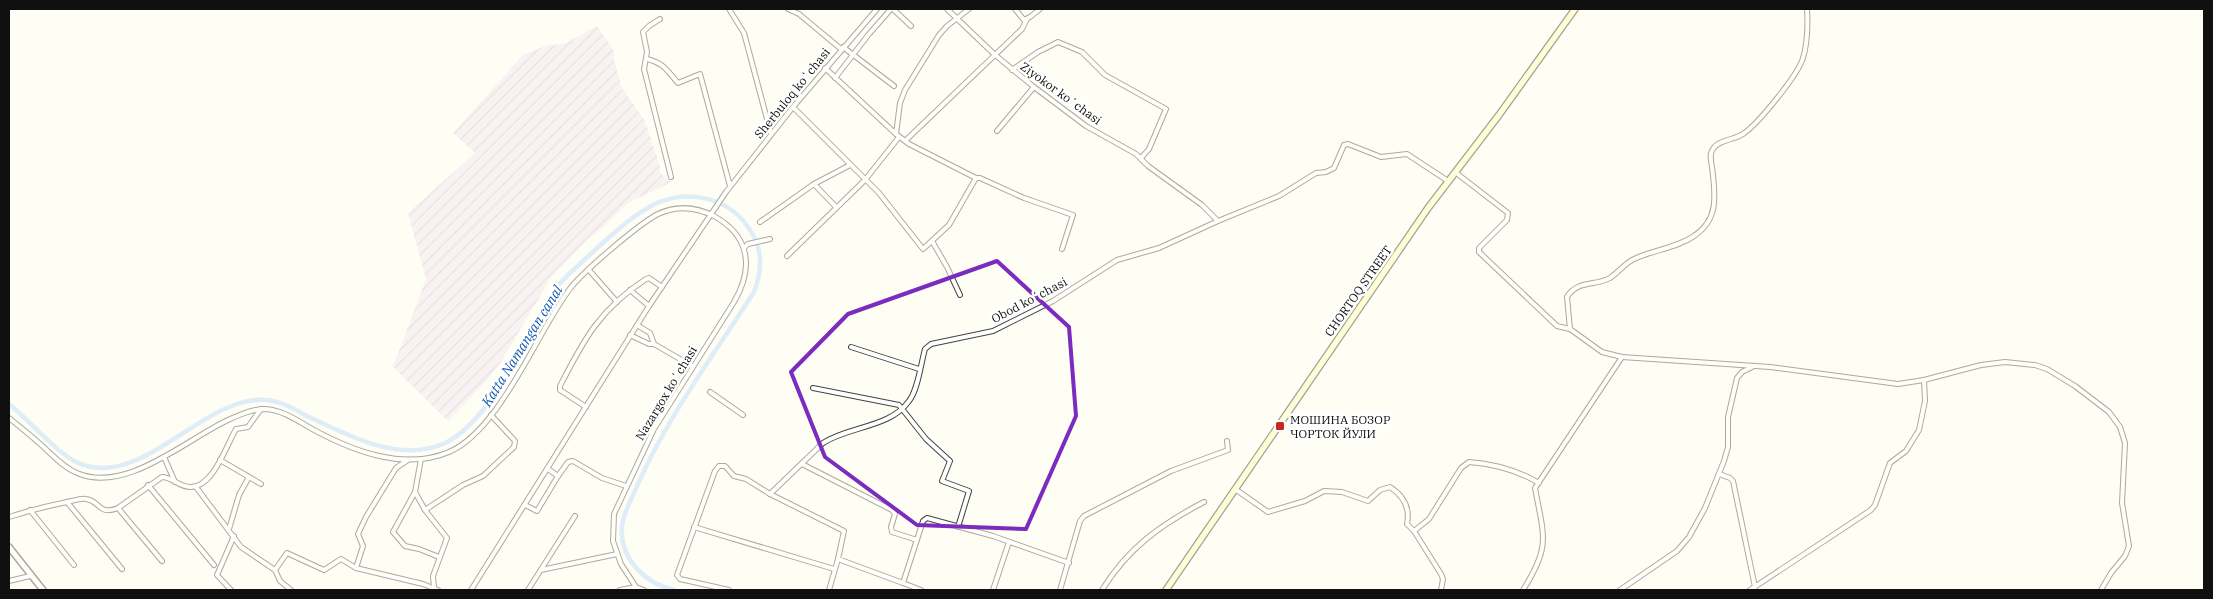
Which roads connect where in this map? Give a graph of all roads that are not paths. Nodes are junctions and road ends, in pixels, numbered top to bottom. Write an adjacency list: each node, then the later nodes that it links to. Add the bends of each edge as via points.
1 (729, 9): 26 (street, via 744,33)
2 (788, 9): 15 (street, via 800,14)
3 (876, 9): 15 (street, Sherbuloq koʻchasi)
4 (892, 9): 14 (street); 17 (street)
5 (948, 9): 12 (street, Ziyokor koʻchasi)
6 (969, 9): 12 (street)
7 (1015, 9): 13 (street)
8 (1040, 9): 13 (street)
9 (1575, 9): 31 (main road, CHORTOQ STREET)
10 (1807, 9): 54 (street, via 1807,41 1794,75 1762,118 1748,131 1736,139 1716,145 1712,150 1715,200 1708,221 1691,238 1630,261 1610,278 1575,287 1567,297)
11 (660, 18): 18 (street, via 643,32)
12 (957, 18): 16 (street, Ziyokor koʻchasi); 27 (street, via 939,35 905,90 900,103)
13 (1027, 19): 16 (street, via 1025,26)
14 (911, 26)
15 (842, 48): 17 (street); 19 (street, Sherbuloq koʻchasi)
16 (994, 54): 20 (street, Ziyokor koʻchasi); 28 (street)
17 (853, 55): 21 (street); 22 (street)
18 (647, 60): 32 (street, via 644,69); 37 (street, via 669,70 678,83 700,74)
19 (825, 68): 21 (street); 24 (street, Sherbuloq koʻchasi)
20 (1012, 70): 23 (street, Ziyokor koʻchasi); 29 (street, via 1058,42 1082,52 1105,75 1166,109 1149,149)
21 (835, 78): 27 (street)
22 (894, 86)
23 (1034, 87): 25 (street); 29 (street, Ziyokor koʻchasi, via 1086,126)
24 (793, 107): 26 (street, Sherbuloq koʻchasi); 30 (street)
25 (997, 131)
26 (771, 134): 37 (street, Sherbuloq koʻchasi)
27 (898, 135): 28 (street); 34 (street)
28 (905, 141): 33 (street)
29 (1141, 158): 40 (street, Ziyokor koʻchasi)
30 (850, 165): 34 (street); 36 (street)
31 (1455, 172): 35 (main road, CHORTOQ STREET); 54 (street, via 1508,213 1507,220 1479,248 1479,252 1557,326)
32 (671, 178)
33 (976, 178): 43 (street, via 951,222); 45 (street, via 1073,215)
34 (865, 180): 38 (street); 43 (street, via 892,206 923,249)
35 (1448, 181): 40 (street, via 1407,154 1381,157 1348,144 1342,148 1336,165 1330,171 1316,173 1279,196); 87 (main road, CHORTOQ STREET)
36 (814, 184): 38 (street); 41 (street)
37 (730, 186): 39 (street, Sherbuloq koʻchasi)
38 (836, 207): 46 (street)
39 (710, 215): 44 (street, Nazargox koʻchasi, via 733,229); 47 (street, Nazargox koʻchasi, via 695,208 659,214); 48 (street, Sherbuloq koʻchasi)
40 (1218, 221): 61 (street, Obod koʻchasi, via 1159,248 1117,260 1053,301 992,331 931,344 925,349)
41 (760, 222)
42 (768, 239): 44 (street)
43 (932, 241): 50 (street)
44 (744, 248): 59 (street, Nazargox koʻchasi, via 746,274 743,286)
45 (1062, 250)
46 (787, 256)
47 (589, 270): 51 (street); 69 (street, Nazargox koʻchasi, via 570,288)
48 (662, 287): 49 (street, via 649,278); 52 (street, Sherbuloq koʻchasi)
49 (630, 290): 51 (street); 52 (street)
50 (960, 295)
51 (617, 302): 65 (street, via 595,323 560,386 560,390)
52 (649, 306): 53 (street, Sherbuloq koʻchasi)
53 (637, 325): 55 (street, Sherbuloq koʻchasi); 56 (street, via 650,333)
54 (1570, 329): 58 (street, via 1602,352)
55 (630, 336): 56 (street); 65 (street, Sherbuloq koʻchasi)
56 (654, 344): 59 (street)
57 (851, 347): 61 (street)
58 (1622, 357): 60 (street); 83 (street)
59 (692, 366): 85 (street, Nazargox koʻchasi, via 654,429)
60 (1755, 366): 62 (street, via 1890,383); 78 (street, via 1737,378 1728,417 1728,448)
61 (919, 369): 66 (street, Obod koʻchasi, via 910,400)
62 (1924, 380): 121 (street, via 1925,401 1919,430 1906,450 1890,462 1871,510); 142 (street, via 1981,365 2005,362 2035,366 2047,369 2075,386 2109,412 2126,443 2122,503 2129,546)
63 (812, 388): 66 (street, via 890,402)
64 (710, 392): 68 (street)
65 (586, 407): 77 (street, Sherbuloq koʻchasi)
66 (903, 408): 76 (street, via 886,420 834,436); 99 (street, via 926,439 950,461 942,481 969,491)
67 (261, 409): 72 (street, via 238,415); 73 (street, Nazargox koʻchasi, via 287,415 354,449 385,457); 75 (street, via 248,427 236,429)
68 (743, 414)
69 (491, 415): 74 (street, Nazargox koʻchasi, via 457,448 446,454); 95 (street, via 515,441 514,447 484,476 463,485)
70 (9, 418): 72 (street, via 66,467 92,478 121,475)
71 (1227, 440): 110 (street, via 1228,450 1179,467 1084,516)
72 (164, 457): 81 (street)
73 (410, 458): 74 (street, Nazargox koʻchasi); 113 (street, via 396,468 366,516 358,534 363,546)
74 (421, 459): 88 (street)
75 (220, 460): 79 (street); 86 (street, via 207,480)
76 (802, 464): 89 (street); 103 (street, via 892,510 895,514 892,532)
77 (548, 469): 80 (street); 92 (street, Sherbuloq koʻchasi)
78 (1719, 474): 121 (street, via 1733,481); 140 (street, via 1705,508 1683,546)
79 (248, 476): 82 (street); 100 (street)
80 (558, 476): 85 (street, via 568,462 573,461 602,478); 92 (street, via 537,511)
81 (176, 482): 84 (street, via 162,477); 86 (street)
82 (261, 484)
83 (1539, 484): 101 (street, via 1511,469 1468,462 1429,519); 139 (street, via 1536,488 1544,546 1540,561)
84 (148, 485): 93 (street); 112 (street)
85 (626, 486): 106 (street, Nazargox koʻchasi, via 614,514 612,528)
86 (196, 487): 100 (street)
87 (1234, 488): 101 (street, via 1268,512 1305,501 1324,491 1342,492 1368,501 1380,490 1390,487 1405,502 1409,514 1407,524); 137 (main road, CHORTOQ STREET)
88 (415, 492): 95 (street); 107 (street, via 393,532 405,546)
89 (770, 494): 98 (street, via 746,479 734,476 728,468 719,466); 108 (street, via 844,531)
90 (67, 502): 93 (street, via 88,499 103,510); 94 (street); 114 (street)
91 (1204, 502): 136 (street, via 1142,541 1122,560)
92 (525, 505): 127 (street, Sherbuloq koʻchasi)
93 (118, 508): 109 (street)
94 (30, 510): 97 (street); 111 (street)
95 (425, 510): 107 (street, via 447,538)
96 (575, 516): 117 (street)
97 (9, 517)
98 (694, 527): 115 (street); 131 (street, via 677,577)
99 (958, 527): 103 (street, via 927,518); 104 (street)
100 (226, 528): 102 (street)
101 (1414, 531): 138 (street, via 1441,574)
102 (234, 536): 116 (street, via 241,547); 125 (street, via 217,575)
103 (917, 540): 120 (street)
104 (1009, 542): 110 (street); 134 (street)
105 (9, 547): 118 (street)
106 (617, 554): 117 (street); 122 (street, Nazargox koʻchasi)
107 (440, 557): 123 (street, via 433,576)
108 (838, 559): 115 (street); 120 (street)
109 (162, 561)
110 (1069, 563): 135 (street)
111 (74, 565)
112 (214, 565)
113 (356, 568): 116 (street, via 341,558 321,569 287,553); 123 (street)
114 (122, 569)
115 (834, 569): 132 (street)
116 (275, 570): 126 (street, via 280,581)
117 (541, 570): 128 (street)
118 (30, 576): 119 (street); 124 (street)
119 (9, 581)
120 (904, 583): 133 (street)
121 (1755, 587): 141 (street)
122 (636, 588): 129 (street); 130 (street)
123 (436, 589)
124 (43, 590)
125 (231, 590)
126 (291, 590)
127 (471, 590)
128 (528, 590)
129 (620, 590)
130 (644, 590)
131 (729, 590)
132 (829, 590)
133 (921, 590)
134 (993, 590)
135 (1060, 590)
136 (1102, 590)
137 (1166, 590)
138 (1440, 590)
139 (1524, 590)
140 (1620, 590)
141 (1750, 590)
142 (2101, 590)

